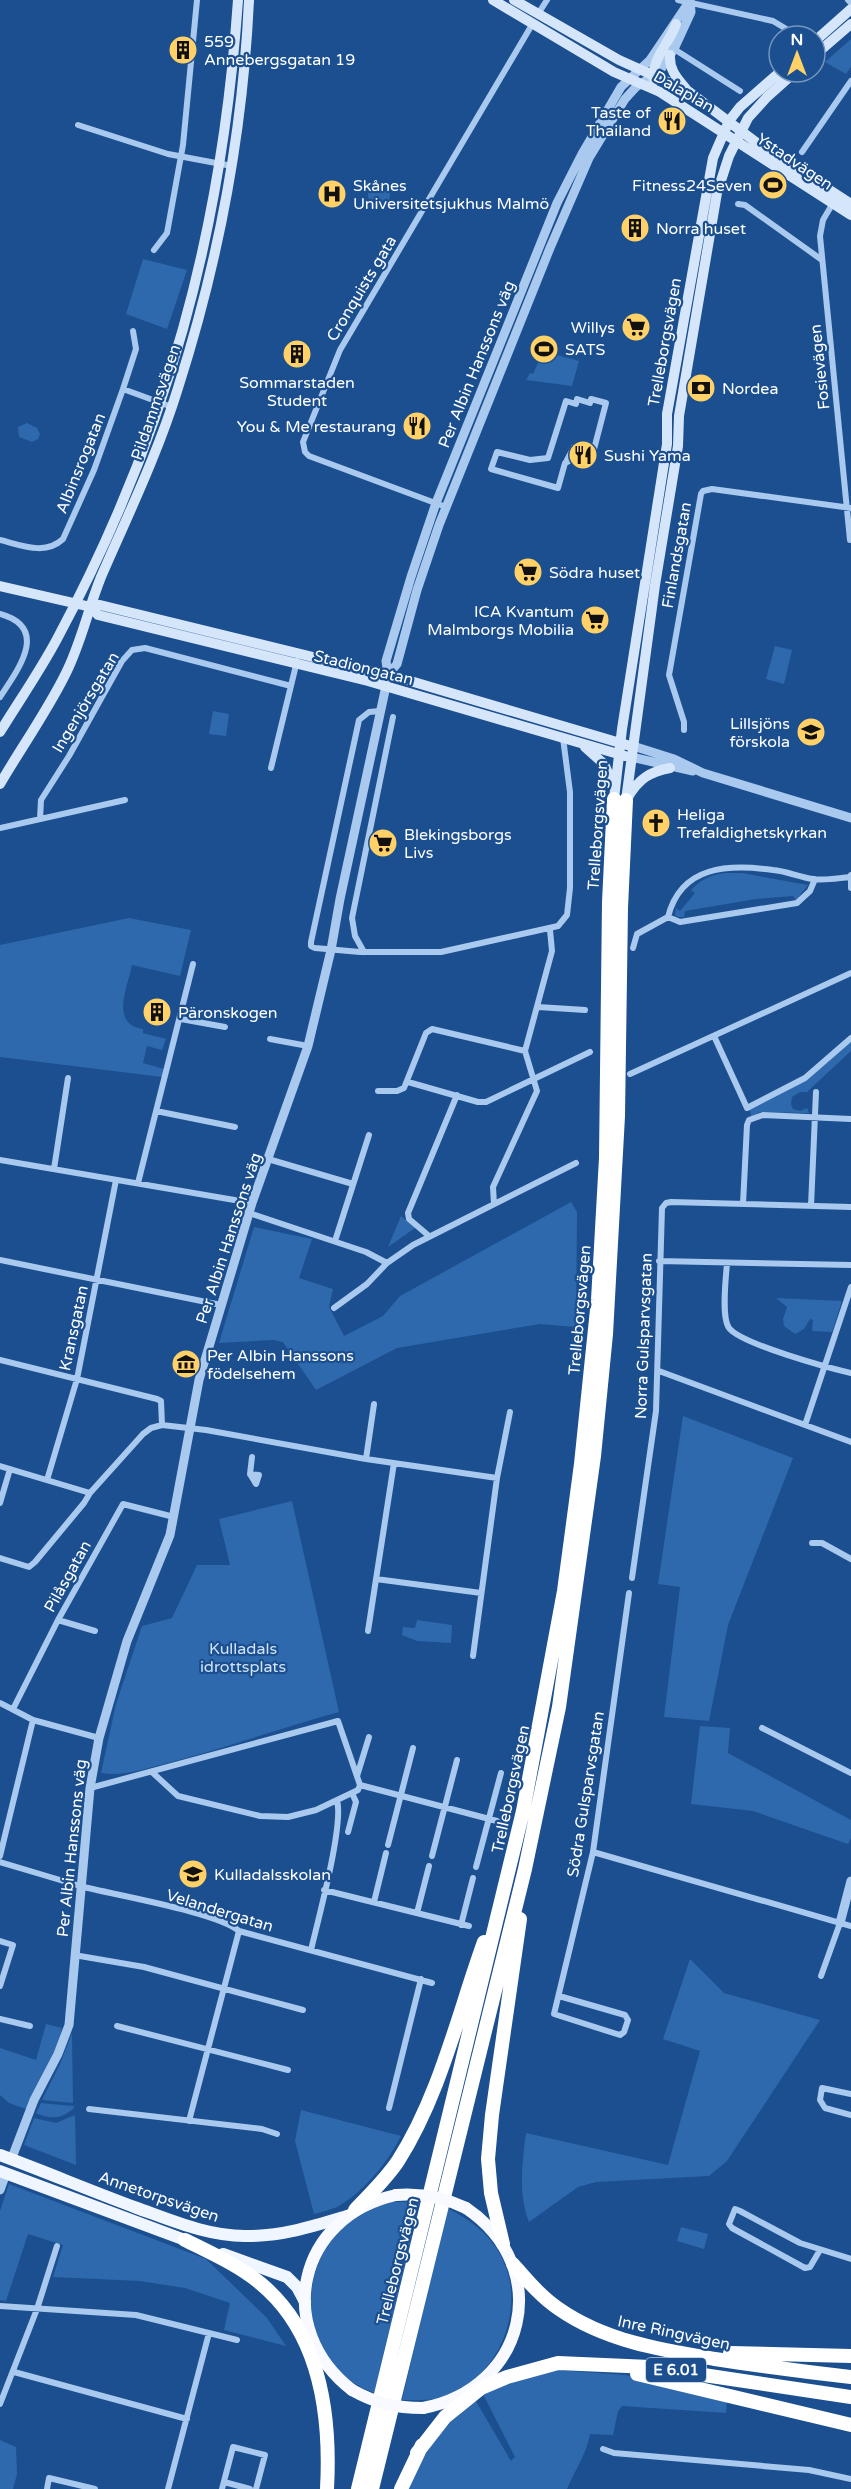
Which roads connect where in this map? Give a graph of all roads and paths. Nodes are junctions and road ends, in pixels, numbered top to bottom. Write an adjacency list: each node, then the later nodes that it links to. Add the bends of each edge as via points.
1 (197, 0): 31 (street)
2 (238, 0): 32 (main road, Pildammsvägen)
3 (249, 0): 32 (main road, Pildammsvägen, via 244,72)
4 (493, 0): 10 (main road)
5 (514, 0): 10 (main road)
6 (547, 0): 10 (street, Cronquists gata)
7 (678, 0): 8 (street)
8 (690, 1): 11 (street, Per Albin Hanssons väg); 12 (street); 16 (street, Per Albin Hanssons väg, via 691,12)
9 (851, 9): 14 (main road)
10 (535, 19): 17 (main road); 17 (main road, via 589,57); 43 (street, Cronquists gata, via 348,334 303,442 309,456)
11 (676, 24): 17 (street, Per Albin Hanssons väg); 18 (main road, via 653,68)
12 (778, 24)
13 (851, 24): 15 (main road)
14 (827, 30)
15 (827, 44)
16 (672, 52): 18 (street, Per Albin Hanssons väg); 23 (main road, via 670,65); 24 (street, Dalaplan)
17 (634, 75): 18 (main road, Dalaplan); 20 (main road, Dalaplan); 43 (street, Per Albin Hanssons väg, via 621,87 553,212)
18 (653, 76): 20 (street, Per Albin Hanssons väg); 23 (main road, Dalaplan); 25 (main road)
19 (851, 81): 30 (street)
20 (641, 84): 25 (main road, Dalaplan); 43 (street, Per Albin Hanssons väg, via 625,99 590,158)
21 (767, 84): 26 (main road, Trelleborgsvägen)
22 (782, 84): 29 (main road, Trelleborgsvägen)
23 (688, 91): 26 (main road, Dalaplan)
24 (740, 91)
25 (660, 92): 28 (main road, Dalaplan)
26 (729, 121): 28 (main road, Trelleborgsvägen); 29 (main road, Ystadvägen)
27 (78, 125): 31 (street)
28 (723, 131): 29 (main road, Ystadvägen); 63 (main road, Trelleborgsvägen, via 710,171 667,414 667,444)
29 (738, 135): 33 (main road, Ystadvägen); 64 (main road, Trelleborgsvägen, via 717,193 679,416 678,446)
30 (801, 152)
31 (181, 157): 32 (street); 37 (street, via 167,233)
32 (226, 165): 41 (main road, Pildammsvägen, via 197,322)
33 (835, 200): 35 (main road, Ystadvägen); 36 (main road, Ystadvägen); 38 (street, Fosievägen, via 821,225)
34 (738, 204): 38 (street, via 746,205)
35 (851, 204)
36 (851, 215)
37 (154, 250)
38 (822, 260): 44 (street, Fosievägen)
39 (133, 331): 40 (street, Albinsrogatan, via 136,349)
40 (123, 389): 41 (street); 45 (street, Albinsrogatan, via 94,470 63,539 54,547 43,549)
41 (166, 405): 48 (main road, Pildammsvägen); 49 (main road, Pildammsvägen, via 142,486)
42 (491, 469): 42 (street, via 497,452 530,460 548,458 566,401 576,404 577,399 591,399 606,403 593,453 574,447 558,488)
43 (441, 505): 54 (street, Per Albin Hanssons väg, via 411,577 386,661)
44 (849, 508): 46 (street, Fosievägen); 59 (street, Finlandsgatan, via 712,489 700,494 669,675)
45 (0, 540)
46 (850, 540)
47 (0, 586): 48 (main road, Stadiongatan)
48 (75, 603): 49 (main road, Stadiongatan); 60 (main road, Pildammsvägen)
49 (91, 607): 51 (main road, Stadiongatan); 52 (main road, Pildammsvägen); 53 (main road, Stadiongatan, via 100,605)
50 (0, 614): 56 (street, via 18,623 27,643 22,662)
51 (106, 617): 52 (main road, via 94,621); 53 (main road, Stadiongatan)
52 (83, 632): 68 (main road, Pildammsvägen, via 57,690)
53 (297, 660): 54 (main road, Stadiongatan); 55 (street)
54 (387, 681): 57 (street, Per Albin Hanssons väg); 61 (main road, Stadiongatan); 63 (main road, Stadiongatan)
55 (291, 686): 65 (street); 72 (street, Ingenjörsgatan, via 145,648 132,650 41,800)
56 (0, 697)
57 (380, 711): 80 (street, Per Albin Hanssons väg); 80 (street, via 369,712 359,720 311,942 315,948)
58 (393, 717): 81 (street, via 352,918 355,936)
59 (684, 730)
60 (0, 732)
61 (562, 737): 62 (main road, Stadiongatan); 78 (street, via 570,792 570,888 567,915)
62 (578, 742): 63 (main road, Stadiongatan); 69 (main road, via 604,764)
63 (619, 748): 64 (main road, Stadiongatan); 69 (main road, Trelleborgsvägen)
64 (632, 752): 66 (street); 67 (street, via 674,759); 69 (main road, Trelleborgsvägen)
65 (271, 768)
66 (670, 768): 67 (street); 69 (main road, via 645,776)
67 (703, 773): 71 (street)
68 (0, 784)
69 (618, 797): 192 (highway, Trelleborgsvägen, via 619,1092 615,1200 594,1456 559,1707); 197 (highway, Trelleborgsvägen, via 609,902 606,1158 595,1338 564,1591)
70 (124, 800): 72 (street)
71 (851, 818)
72 (40, 819): 73 (street)
73 (0, 828)
74 (850, 876): 75 (street); 76 (street)
75 (815, 879): 77 (street, via 810,891 797,903 680,922); 77 (street, via 773,870 708,870 687,883)
76 (851, 888)
77 (668, 917): 79 (street, via 636,934)
78 (550, 930): 81 (street, via 441,952); 84 (street, via 552,951)
79 (633, 948)
80 (331, 950): 81 (street); 91 (street, Per Albin Hanssons väg)
81 (364, 952)
82 (193, 964): 86 (street)
83 (851, 973): 88 (street)
84 (538, 1007): 85 (street); 92 (street)
85 (585, 1010)
86 (181, 1018): 87 (street); 101 (street)
87 (225, 1027)
88 (714, 1036): 89 (street, via 747,1108 805,1078); 94 (street)
89 (851, 1038)
90 (270, 1039): 91 (street)
91 (308, 1046): 106 (street, Per Albin Hanssons väg)
92 (525, 1051): 96 (street); 97 (street, via 432,1029 426,1033)
93 (590, 1052): 96 (street)
94 (630, 1074)
95 (68, 1078): 109 (street)
96 (535, 1079): 100 (street, via 486,1102); 114 (street, via 537,1091 493,1187)
97 (408, 1082): 98 (street, via 397,1091); 100 (street)
98 (378, 1091)
99 (816, 1092): 102 (street)
100 (456, 1095): 119 (street, via 408,1213 409,1219)
101 (156, 1111): 104 (street); 111 (street)
102 (814, 1118): 103 (street); 115 (street, via 763,1115 749,1120); 116 (street)
103 (851, 1119)
104 (234, 1127)
105 (369, 1135): 112 (street)
106 (268, 1159): 112 (street); 113 (street, Per Albin Hanssons väg)
107 (0, 1160): 109 (street)
108 (576, 1163): 114 (street)
109 (54, 1169): 110 (street)
110 (116, 1180): 111 (street); 126 (street, Kransgatan)
111 (138, 1184): 113 (street)
112 (353, 1184): 120 (street)
113 (252, 1203): 118 (street, Per Albin Hanssons väg)
114 (494, 1204): 119 (street)
115 (743, 1204): 116 (street); 122 (street, Norra Gulsparvsgatan, via 666,1203 662,1208)
116 (811, 1206): 117 (street)
117 (851, 1207)
118 (249, 1213): 120 (street); 128 (street, Per Albin Hanssons väg)
119 (429, 1236): 123 (street)
120 (335, 1241): 123 (street)
121 (0, 1260): 126 (street)
122 (659, 1261): 124 (street); 132 (street, Norra Gulsparvsgatan)
123 (387, 1263): 129 (street, via 367,1284)
124 (727, 1263): 125 (street); 131 (street, via 729,1328 748,1339)
125 (851, 1265)
126 (98, 1280): 128 (street); 134 (street, Kransgatan)
127 (851, 1287): 131 (street)
128 (221, 1305): 139 (street, Per Albin Hanssons väg, via 199,1380)
129 (334, 1308)
130 (0, 1360): 134 (street)
131 (826, 1367): 133 (street); 138 (street)
132 (659, 1371): 138 (street); 155 (street, Norra Gulsparvsgatan)
133 (851, 1373)
134 (76, 1379): 137 (street, via 158,1399); 148 (street, Kransgatan)
135 (374, 1404): 142 (street)
136 (510, 1412): 147 (street)
137 (162, 1425): 139 (street); 149 (street, via 143,1434)
138 (805, 1425): 140 (street)
139 (190, 1428): 142 (street); 151 (street, Per Albin Hanssons väg)
140 (851, 1442)
141 (252, 1457): 146 (street)
142 (366, 1459): 143 (street)
143 (394, 1463): 147 (street); 156 (street)
144 (0, 1467): 145 (street)
145 (10, 1469): 148 (street); 150 (street)
146 (249, 1474)
147 (497, 1478): 157 (street)
148 (47, 1480): 149 (street)
149 (90, 1493): 153 (street, via 29,1567)
150 (0, 1503)
151 (174, 1517): 159 (street, Pilåsgatan, via 123,1504); 168 (street, Per Albin Hanssons väg, via 164,1554 127,1641)
152 (812, 1543): 154 (street, via 822,1543)
153 (0, 1558)
154 (851, 1558)
155 (632, 1578)
156 (376, 1579): 157 (street); 161 (street)
157 (481, 1593): 162 (street)
158 (630, 1593): 185 (street, Södra Gulsparvsgatan)
159 (58, 1620): 160 (street); 164 (street, Pilåsgatan)
160 (94, 1631)
161 (368, 1631)
162 (473, 1656)
163 (0, 1703): 164 (street)
164 (13, 1709): 165 (street)
165 (33, 1720): 168 (street); 187 (street)
166 (762, 1728): 173 (street)
167 (369, 1737): 174 (street)
168 (99, 1738): 176 (street, Per Albin Hanssons väg)
169 (413, 1748): 178 (street)
170 (457, 1760): 180 (street)
171 (153, 1773): 174 (street, via 338,1721); 176 (street); 179 (street, via 178,1796 260,1816 288,1817)
172 (501, 1773): 181 (street)
173 (851, 1773)
174 (357, 1776): 175 (street)
175 (360, 1785): 177 (street); 178 (street)
176 (90, 1788): 195 (street, Per Albin Hanssons väg)
177 (352, 1793): 179 (street); 183 (street, via 356,1802)
178 (400, 1795): 180 (street); 184 (street)
179 (337, 1800): 196 (street)
180 (444, 1808): 181 (street); 188 (street)
181 (489, 1819): 182 (street); 191 (street)
182 (497, 1821)
183 (348, 1832)
184 (388, 1845)
185 (593, 1852): 200 (street); 213 (street, Södra Gulsparvsgatan)
186 (386, 1854): 198 (street)
187 (0, 1856)
188 (432, 1856)
189 (0, 1862): 195 (street, Velandergatan)
190 (429, 1866): 199 (street)
191 (476, 1868)
192 (525, 1869): 234 (highway, via 489,2139 490,2186); 264 (highway, Trelleborgsvägen)
193 (474, 1878): 201 (street)
194 (851, 1881): 200 (street)
195 (80, 1886): 204 (street, Velandergatan, via 231,1924); 207 (street, Per Albin Hanssons väg)
196 (324, 1890): 198 (street); 206 (street)
197 (502, 1901): 230 (highway, via 414,2134 389,2173); 263 (highway, Trelleborgsvägen)
198 (374, 1902): 199 (street)
199 (417, 1913): 201 (street)
200 (840, 1923): 203 (street); 208 (street)
201 (461, 1924): 202 (street)
202 (469, 1926)
203 (851, 1926)
204 (239, 1931): 206 (street, Velandergatan); 212 (street)
205 (0, 1941): 211 (street, via 13,1945)
206 (311, 1950): 209 (street, Velandergatan)
207 (74, 1955): 212 (street, via 144,1967); 227 (street, Per Albin Hanssons väg, via 71,2010 64,2040 34,2100)
208 (821, 1976)
209 (421, 1979): 210 (street, Velandergatan); 221 (street)
210 (432, 1983)
211 (0, 1986)
212 (224, 1989): 214 (street); 218 (street)
213 (559, 1996): 213 (street, Södra Gulsparvsgatan, via 625,2015 628,2020 624,2032 620,2035 554,2014)
214 (303, 2010)
215 (0, 2019): 217 (street)
216 (117, 2025): 218 (street)
217 (30, 2026)
218 (208, 2048): 219 (street); 224 (street)
219 (288, 2070)
220 (851, 2094): 223 (street, via 822,2088 820,2100 825,2108)
221 (389, 2108)
222 (89, 2109): 224 (street)
223 (851, 2115)
224 (189, 2121): 225 (street)
225 (277, 2134)
226 (0, 2155): 230 (main road, Annetorpsvägen, via 214,2233 281,2234)
227 (13, 2155)
228 (2, 2175): 229 (street); 231 (main road, Annetorpsvägen)
229 (0, 2190)
230 (351, 2213): 234 (highway, bridge, via 382,2198 425,2194 466,2208 486,2224); 236 (highway, via 329,2233 315,2254)
231 (185, 2240): 236 (main road, Annetorpsvägen, via 287,2277); 262 (highway, via 252,2277 281,2304 297,2327 309,2351 325,2407)
232 (57, 2246): 238 (street)
233 (820, 2250): 233 (street, via 740,2211 735,2209 732,2213 732,2228 806,2268); 235 (street)
234 (508, 2253): 239 (highway, Inre Ringvägen / E 6.01, via 551,2303); 247 (highway, via 519,2289 516,2327 503,2357)
235 (851, 2259)
236 (304, 2302): 243 (highway, via 309,2331)
237 (0, 2306): 238 (street)
238 (38, 2309): 240 (street, via 136,2315); 245 (street)
239 (588, 2326): 242 (highway, via 645,2342 706,2351); 246 (highway, Inre Ringvägen / E 6.01, via 680,2353)
240 (209, 2334): 241 (street); 251 (street)
241 (237, 2340)
242 (851, 2356)
243 (321, 2358): 248 (highway, bridge, via 352,2390 393,2406 423,2408); 262 (highway, via 334,2445)
244 (558, 2363): 247 (highway, via 497,2374); 249 (highway, Inre Ringvägen / E 6.01, via 650,2367); 252 (highway, via 649,2376); 254 (highway, E 6.01, via 481,2388 445,2417)
245 (14, 2372): 250 (street); 251 (street)
246 (851, 2377)
247 (483, 2381): 248 (highway)
248 (466, 2393): 254 (highway, via 444,2413)
249 (851, 2397)
250 (0, 2404)
251 (187, 2419): 259 (street)
252 (851, 2425)
253 (603, 2449): 255 (street, via 806,2470)
254 (417, 2453): 265 (highway)
255 (851, 2479)
256 (223, 2486): 260 (street); 261 (street, via 233,2447 265,2455)
257 (47, 2489): 258 (street, via 50,2478)
258 (95, 2489)
259 (168, 2489)
260 (250, 2489)
261 (256, 2489)
262 (329, 2489)
263 (358, 2489)
264 (372, 2489)
265 (401, 2489)

